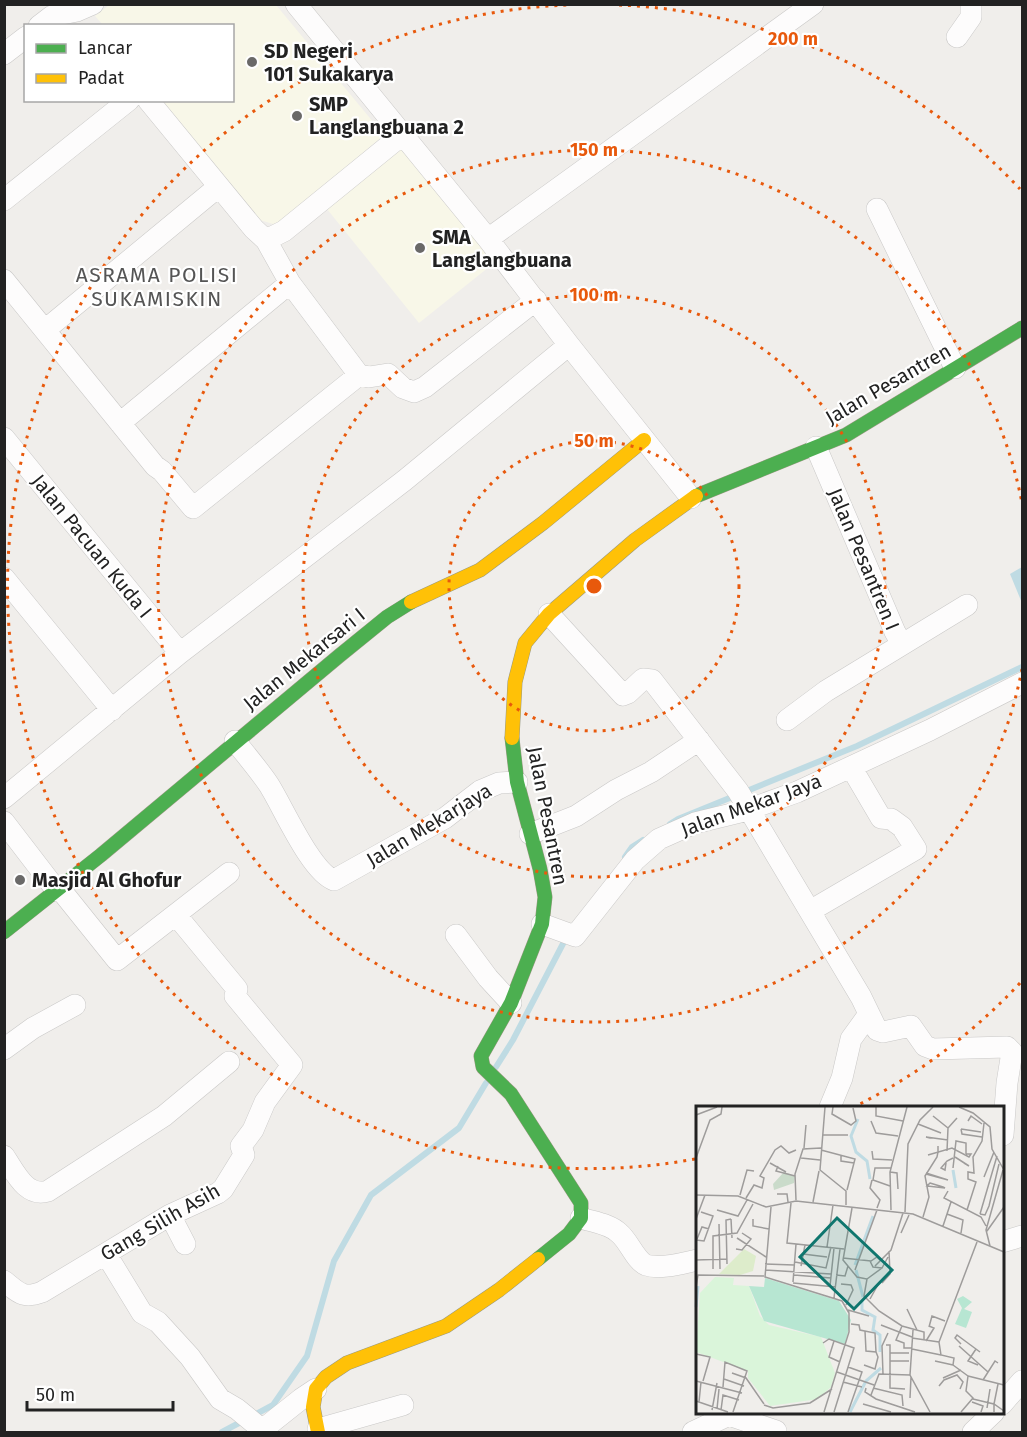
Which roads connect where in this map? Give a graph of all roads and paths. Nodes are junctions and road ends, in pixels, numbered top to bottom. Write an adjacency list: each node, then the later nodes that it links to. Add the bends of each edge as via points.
1 (296, 4): 11 (street)
2 (813, 4): 15 (street)
3 (971, 4): 6 (street, via 971,17)
4 (86, 14): 5 (street, via 52,15)
5 (41, 24)
6 (957, 37)
7 (24, 39): 8 (street)
8 (4, 54)
9 (126, 102): 13 (street)
10 (150, 102): 12 (street)
11 (402, 135): 15 (street); 16 (street, via 284,231)
12 (218, 187): 16 (street); 21 (street)
13 (4, 200)
14 (877, 209): 23 (street)
15 (488, 239): 19 (street)
16 (266, 240): 18 (street)
17 (4, 280): 21 (street)
18 (290, 283): 24 (street); 25 (street)
19 (536, 300): 22 (street); 24 (street, via 426,387 414,392 388,374)
20 (1023, 328): 23 (street, Jalan Pesantren)
21 (45, 330): 25 (street)
22 (569, 345): 27 (street); 34 (street, via 405,480)
23 (955, 368): 28 (street, Jalan Pesantren, via 846,435)
24 (359, 375): 25 (street, via 193,508)
25 (120, 423)
26 (4, 438): 34 (street, Jalan Pacuan Kuda I)
27 (644, 440): 29 (street); 39 (street, Jalan Mekarsari I, via 478,571 418,597 390,615)
28 (816, 447): 29 (street, Jalan Pesantren); 33 (street, Jalan Pesantren I)
29 (691, 498): 32 (street, Jalan Pesantren)
30 (4, 578): 36 (street)
31 (967, 605): 33 (street)
32 (549, 614): 38 (street, via 623,695 643,679 652,680); 41 (street, Jalan Pesantren, via 525,643 515,682 512,737)
33 (902, 644): 37 (street, Jalan Pesantren I, via 826,690)
34 (180, 653): 36 (street)
35 (1023, 683): 40 (street, Jalan Mekar Jaya)
36 (111, 710): 42 (street)
37 (788, 720)
38 (699, 740): 43 (street); 45 (street, via 576,816)
39 (235, 741): 41 (street, Jalan Mekarjaya, via 268,784 309,855 334,880 445,818 480,791 499,783); 47 (street, Jalan Mekarsari I)
40 (851, 767): 43 (street, Jalan Mekar Jaya, via 797,792); 48 (street, via 881,818 891,819 902,827 916,849)
41 (517, 782): 45 (street, Jalan Pesantren)
42 (4, 798)
43 (744, 801): 48 (street); 50 (street, Jalan Mekar Jaya, via 659,839 634,860 575,936)
44 (4, 822): 47 (street)
45 (530, 834): 50 (street, Jalan Pesantren, via 545,897)
46 (229, 873): 49 (street)
47 (58, 890): 49 (street, via 117,960); 51 (street, Jalan Mekarsari I)
48 (810, 911): 55 (street)
49 (176, 915): 61 (street, Gang Silih Asih, via 292,1065 265,1102 241,1146 244,1155 223,1189)
50 (558, 930): 53 (street, Jalan Pesantren)
51 (4, 932)
52 (456, 935): 53 (street)
53 (511, 1003): 62 (street, Jalan Pesantren, via 481,1056 483,1067 511,1094 581,1203)
54 (75, 1005): 56 (street)
55 (869, 1014): 58 (street, via 851,1039); 59 (street, via 879,1032 911,1026 925,1046 933,1049 1010,1048)
56 (4, 1049)
57 (229, 1062): 60 (street, via 164,1116 48,1191 28,1188)
58 (830, 1106)
59 (1009, 1135)
60 (4, 1156)
61 (170, 1215): 65 (street); 66 (street, Gang Silih Asih)
62 (581, 1218): 67 (street, via 614,1228 648,1266); 70 (street, via 569,1234 446,1326 347,1363)
63 (1023, 1236): 64 (street)
64 (1003, 1242)
65 (185, 1244)
66 (106, 1254): 68 (street, Gang Silih Asih, via 32,1295 22,1295); 75 (street, via 142,1314 158,1322 220,1399)
67 (696, 1260)
68 (4, 1281)
69 (1023, 1381): 71 (street)
70 (316, 1389): 75 (street); 76 (street, via 313,1407)
71 (1003, 1403)
72 (403, 1405): 76 (street)
73 (993, 1413): 78 (street)
74 (778, 1425): 77 (street, via 729,1415)
75 (260, 1429)
76 (318, 1431)
77 (693, 1432)
78 (973, 1432)

